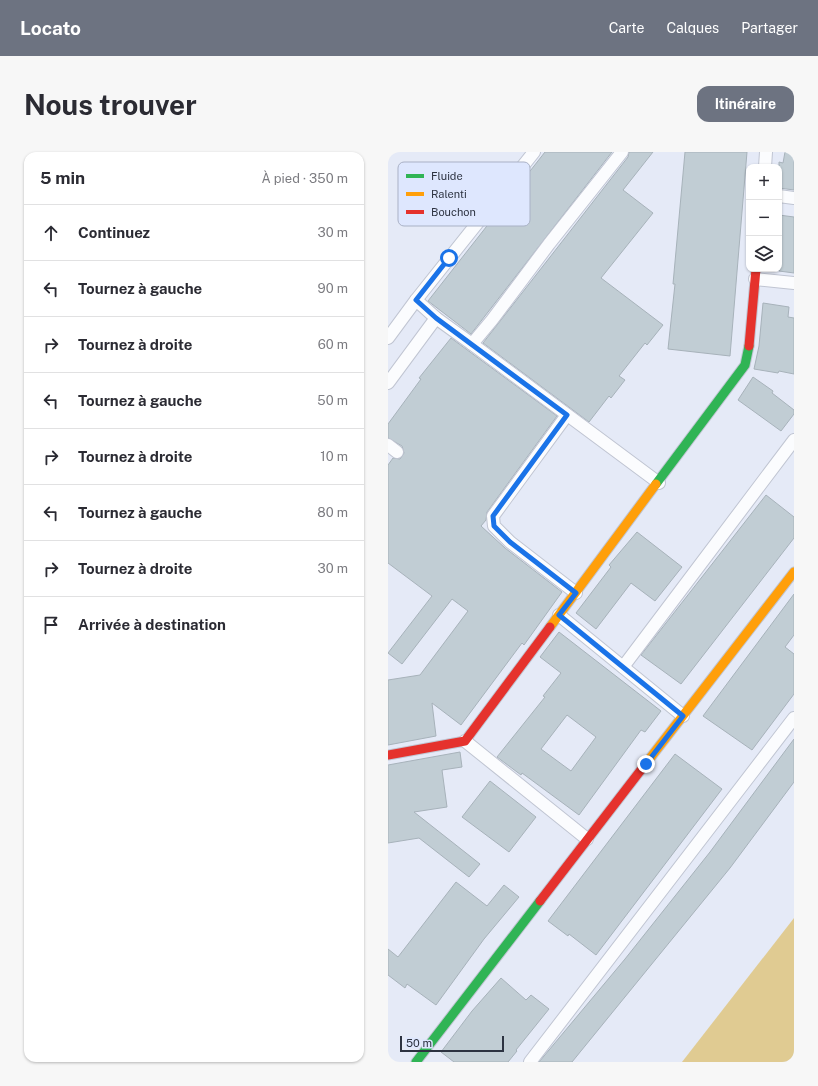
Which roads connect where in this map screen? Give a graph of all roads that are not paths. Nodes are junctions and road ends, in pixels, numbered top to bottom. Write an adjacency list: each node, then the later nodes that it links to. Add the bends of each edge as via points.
1 (534, 152): 4 (street)
2 (622, 152): 14 (street)
3 (766, 152): 5 (street)
4 (526, 162)
5 (765, 164)
6 (782, 196): 7 (street)
7 (794, 198)
8 (475, 226): 11 (street)
9 (756, 274): 10 (street); 18 (street, via 746,365)
10 (794, 283)
11 (416, 300): 12 (street); 13 (street)
12 (436, 318): 14 (street); 15 (street)
13 (388, 338)
14 (472, 344): 16 (street)
15 (388, 383)
16 (567, 415): 18 (street); 20 (street, via 492,520 494,526 510,542)
17 (794, 440): 22 (street)
18 (659, 483): 20 (street)
19 (794, 572): 23 (street)
20 (576, 593): 21 (street)
21 (559, 615): 22 (street); 25 (street)
22 (623, 667): 23 (street)
23 (683, 716): 27 (street)
24 (794, 718): 29 (street)
25 (465, 741): 26 (street); 27 (street)
26 (388, 755)
27 (587, 839): 28 (street)
28 (416, 1062)
29 (530, 1062)

